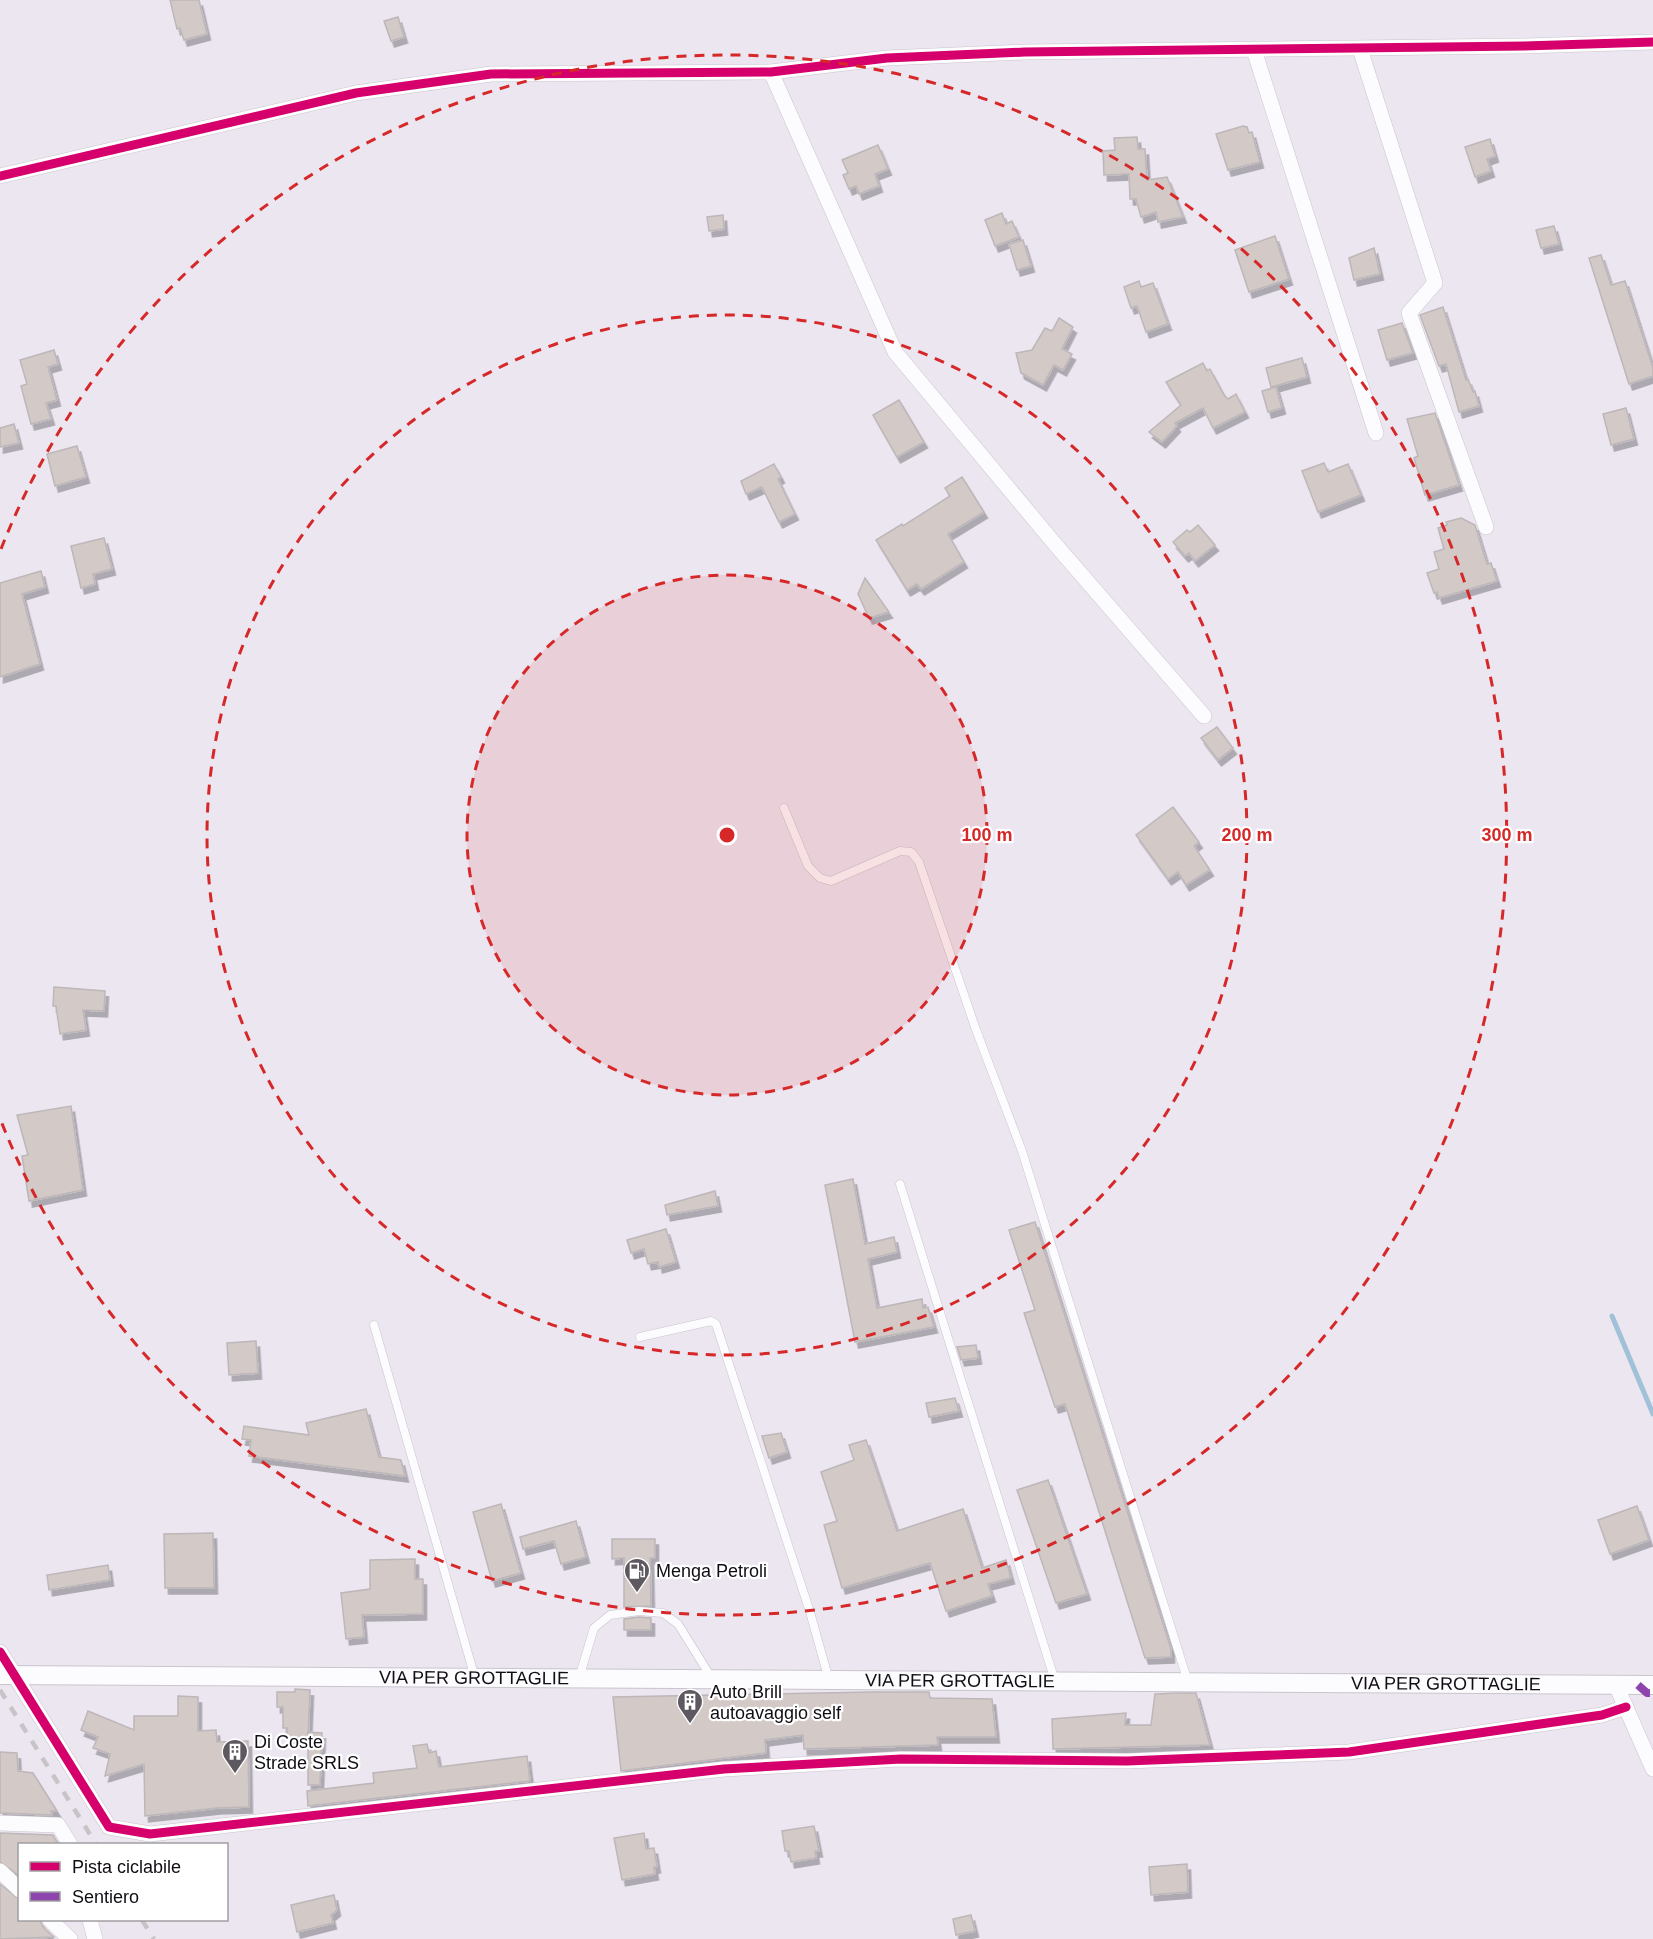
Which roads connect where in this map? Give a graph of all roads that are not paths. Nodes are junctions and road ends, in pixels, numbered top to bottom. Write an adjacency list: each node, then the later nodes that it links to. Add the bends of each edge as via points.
1 (1653, 42): 2 (street)
2 (1360, 49): 3 (street); 7 (street, via 1435,283 1409,313)
3 (1254, 50): 4 (street, via 887,58); 6 (street)
4 (771, 72): 5 (street, via 491,74 356,93); 8 (street, via 895,352)
5 (0, 176)
6 (1376, 433)
7 (1486, 527)
8 (1204, 716)
9 (784, 808): 20 (lane, via 808,866 820,878 831,881 900,851 911,852 919,862 1022,1151)
10 (900, 1184): 19 (lane)
11 (374, 1325): 15 (lane)
12 (640, 1336): 18 (lane, via 711,1321 716,1324)
13 (0, 1652): 14 (street)
14 (7, 1675): 15 (street, VIA PER GROTTAGLIE); 23 (street, via 109,1827 150,1834 724,1769 902,1759 1127,1761 1349,1752 1602,1715)
15 (475, 1679): 16 (street, VIA PER GROTTAGLIE)
16 (578, 1680): 17 (street, VIA PER GROTTAGLIE); 17 (lane, via 594,1628 610,1615 639,1611 663,1613 678,1624)
17 (713, 1681): 18 (street, VIA PER GROTTAGLIE)
18 (829, 1681): 19 (street, VIA PER GROTTAGLIE)
19 (1056, 1683): 20 (street, VIA PER GROTTAGLIE)
20 (1188, 1684): 21 (street, VIA PER GROTTAGLIE)
21 (1616, 1685): 22 (street, VIA PER GROTTAGLIE); 23 (street)
22 (1653, 1685)
23 (1626, 1707): 24 (street)
24 (1653, 1769)
25 (0, 1823): 26 (street, via 58,1825)
26 (69, 1843)
27 (0, 1871): 28 (street)
28 (18, 1888)
29 (51, 1921): 31 (street)
30 (90, 1921): 32 (street)
31 (70, 1939)
32 (95, 1939)

